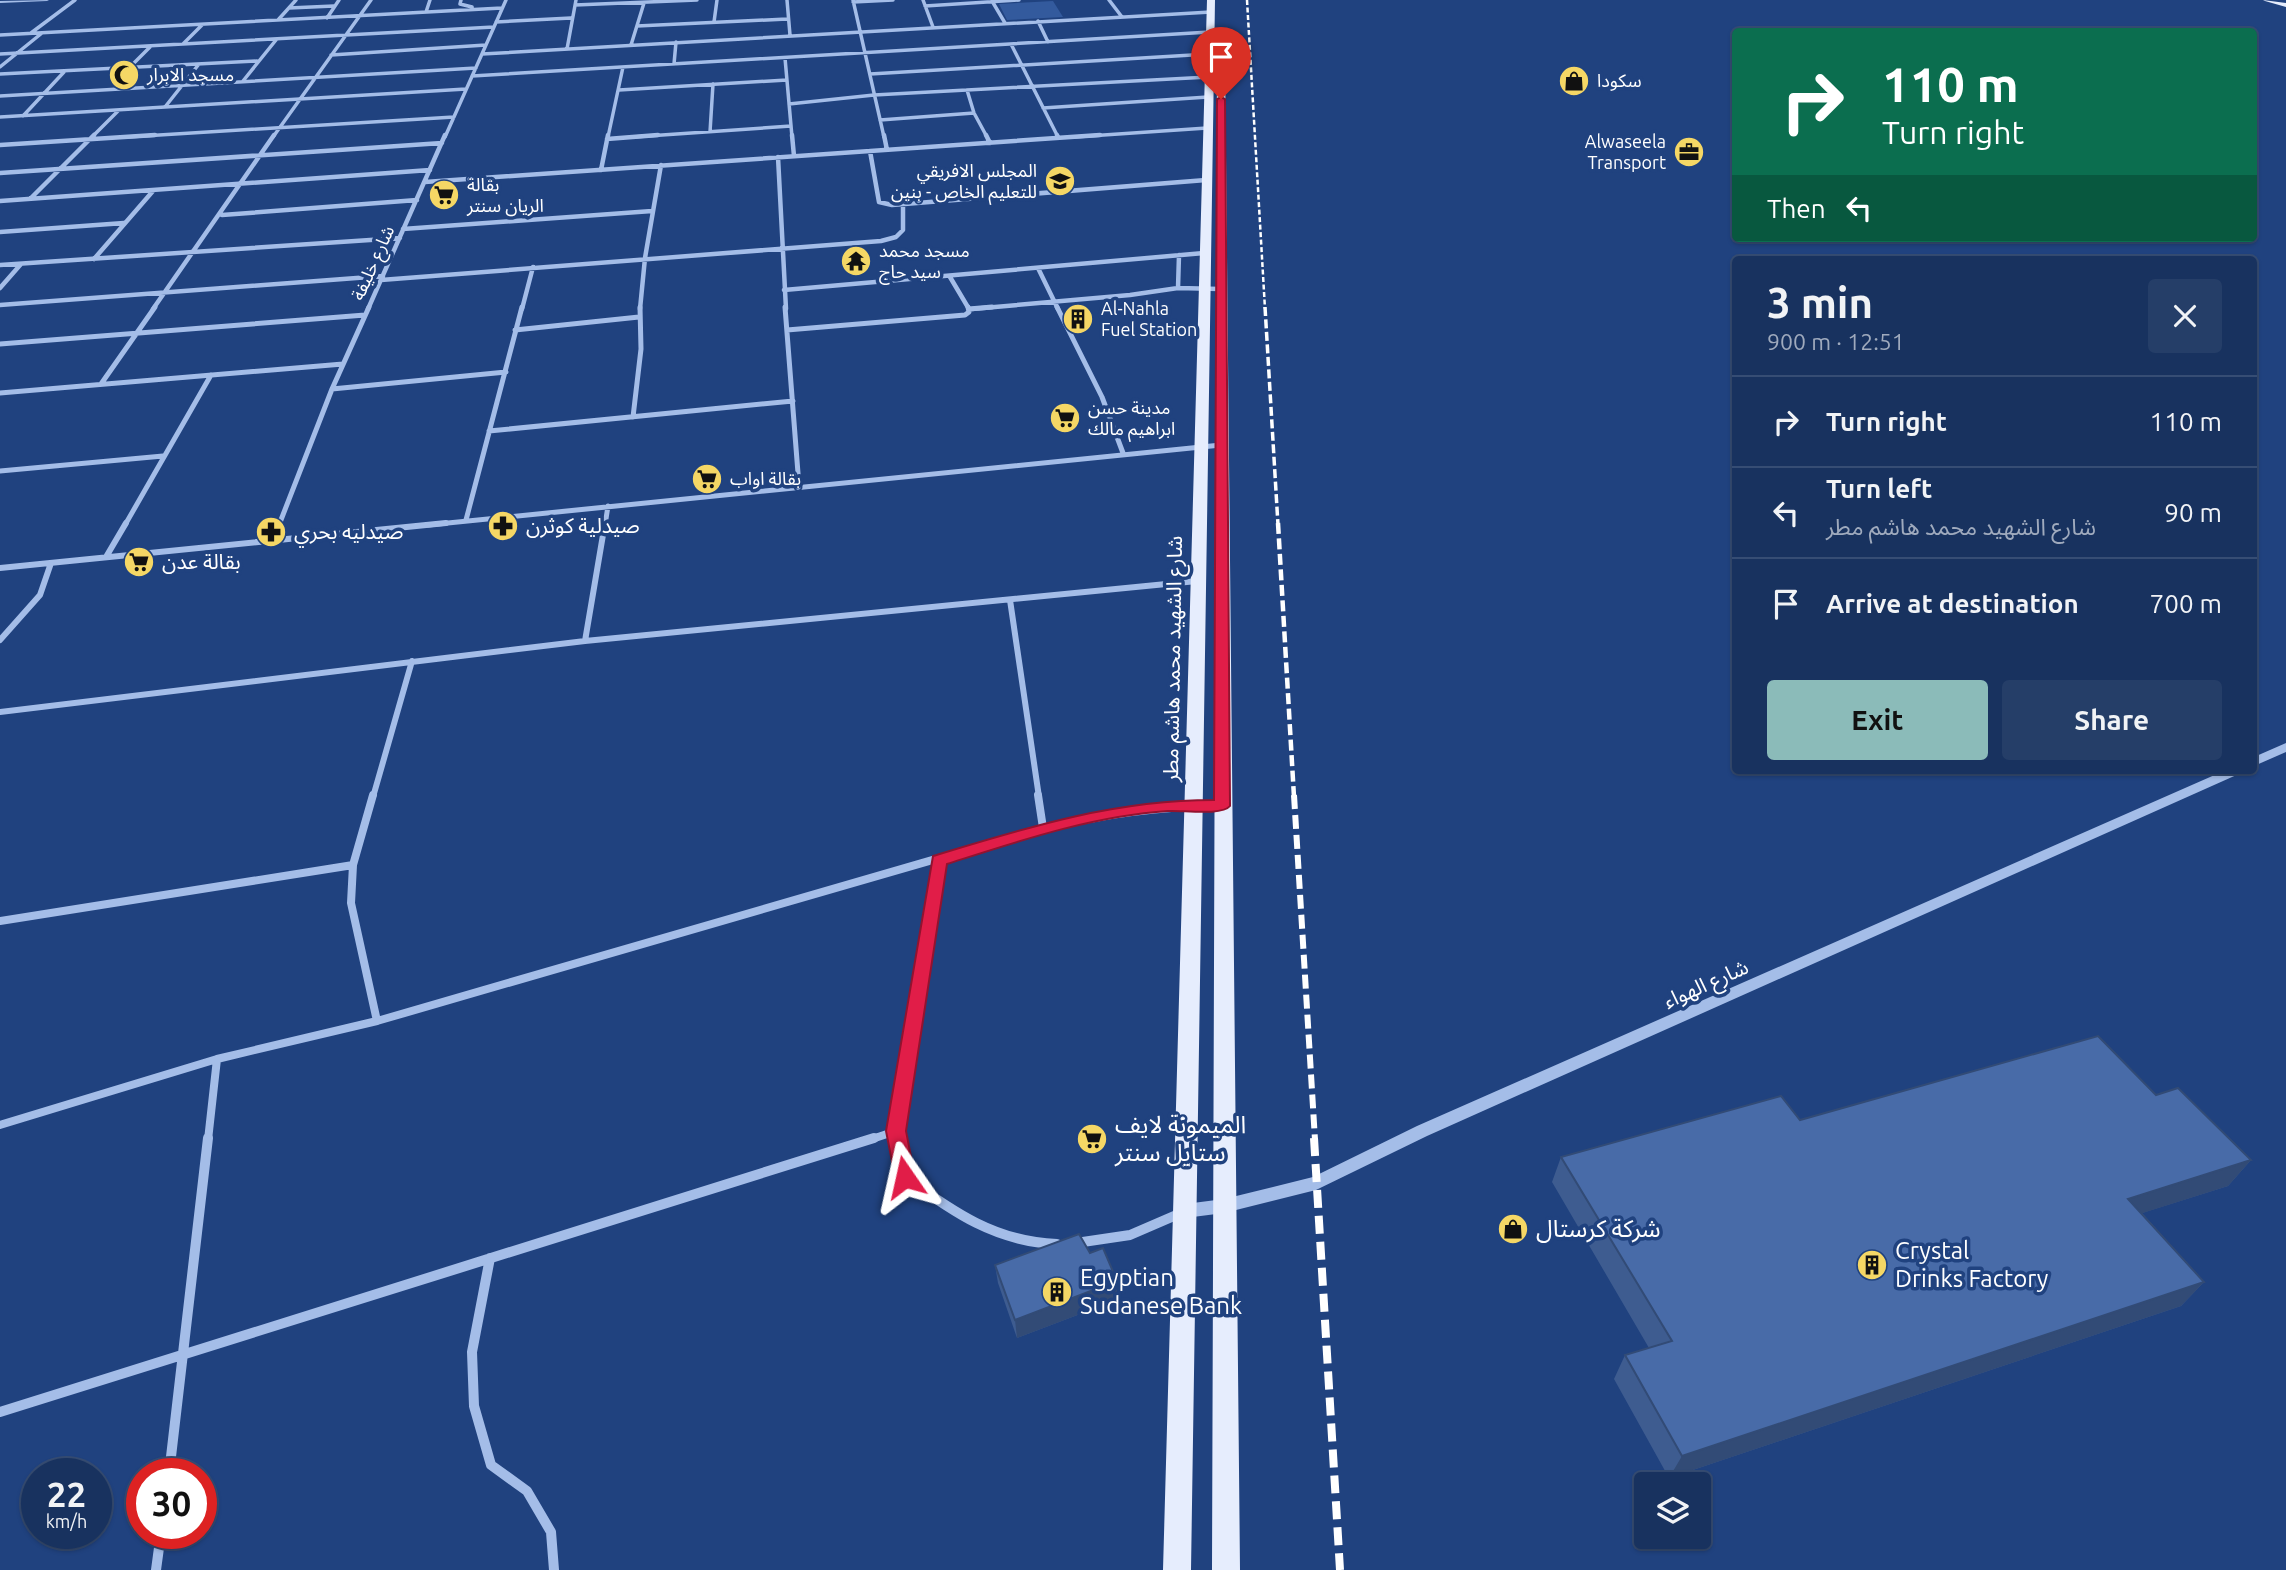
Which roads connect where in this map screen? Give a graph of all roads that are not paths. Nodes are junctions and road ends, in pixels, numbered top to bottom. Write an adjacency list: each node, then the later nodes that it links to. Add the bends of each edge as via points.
1 (47, 0): 22 (street)
2 (75, 0): 45 (street)
3 (296, 0): 27 (street)
4 (339, 0): 25 (street)
5 (371, 0): 31 (street)
6 (430, 0): 30 (street)
7 (461, 0): 29 (street, via 460,4)
8 (506, 0): 28 (street, شارع خليفة)
9 (576, 0): 24 (street)
10 (697, 0): 20 (street)
11 (717, 0): 37 (street)
12 (787, 0): 35 (street)
13 (893, 0): 18 (street)
14 (923, 0): 26 (street)
15 (1019, 0): 19 (street)
16 (1109, 0): 32 (street)
17 (2267, 0): 21 (main road)
18 (853, 1): 44 (street)
19 (992, 1): 26 (street); 39 (street)
20 (644, 2): 24 (street); 42 (street)
21 (2285, 2)
22 (1, 3)
23 (1214, 4): 32 (street); 47 (main road, شارع الشهيد محمد هاشم مطر); 151 (main road, شارع الشهيد محمد هاشم مطر)
24 (576, 5): 34 (street)
25 (334, 6): 27 (street); 33 (street)
26 (925, 6): 43 (street)
27 (289, 8): 36 (street)
28 (502, 8): 29 (street); 41 (street, شارع خليفة)
29 (481, 9): 30 (street)
30 (426, 12): 31 (street)
31 (358, 16): 33 (street); 49 (street)
32 (1122, 17): 38 (street)
33 (327, 18): 36 (street)
34 (571, 18): 41 (street); 59 (street)
35 (787, 19): 37 (street); 50 (street)
36 (278, 20): 40 (street)
37 (714, 22): 42 (street)
38 (1038, 22): 39 (street); 53 (street)
39 (1005, 23): 43 (street)
40 (202, 24): 46 (street); 54 (street)
41 (495, 24): 49 (street); 56 (street, شارع خليفة)
42 (637, 26): 57 (street)
43 (933, 27): 44 (street)
44 (860, 31): 50 (street); 61 (street)
45 (31, 33): 46 (street); 48 (street)
46 (42, 33): 60 (street)
47 (1210, 33): 53 (street); 64 (main road, شارع الشهيد محمد هاشم مطر)
48 (0, 35)
49 (345, 35): 51 (street); 65 (street)
50 (790, 36): 52 (street)
51 (276, 40): 54 (street); 67 (street)
52 (676, 42): 57 (street); 69 (street)
53 (1048, 42): 55 (street)
54 (183, 44): 58 (street)
55 (1011, 44): 61 (street); 70 (street)
56 (486, 45): 63 (street, شارع خليفة); 65 (street)
57 (631, 45): 59 (street)
58 (150, 46): 60 (street); 73 (street)
59 (567, 49): 63 (street)
60 (18, 53): 62 (street); 71 (street)
61 (864, 53): 66 (street); 77 (street)
62 (0, 54)
63 (482, 54): 74 (street, شارع خليفة)
64 (1209, 54): 70 (street); 80 (main road, شارع الشهيد محمد هاشم مطر)
65 (331, 55): 79 (street)
66 (785, 58): 69 (street); 81 (street)
67 (257, 61): 68 (street); 82 (street)
68 (199, 64): 73 (street); 84 (street)
69 (674, 64): 72 (street)
70 (1021, 64): 77 (street); 85 (street)
71 (0, 67)
72 (623, 67): 78 (street); 87 (street)
73 (129, 68): 75 (street)
74 (476, 68): 78 (street, شارع خليفة); 79 (street)
75 (64, 72): 76 (street); 89 (street)
76 (0, 74)
77 (870, 74): 90 (street)
78 (472, 76): 86 (street, شارع خليفة)
79 (316, 77): 82 (street); 93 (street)
80 (1209, 78): 85 (street); 92 (main road, شارع الشهيد محمد هاشم مطر)
81 (787, 80): 83 (street); 94 (street)
82 (243, 81): 84 (street)
83 (713, 84): 87 (street); 106 (street)
84 (184, 85): 89 (street); 95 (street)
85 (1032, 85): 88 (street); 96 (street)
86 (466, 89): 93 (street); 101 (street, شارع خليفة)
87 (618, 90): 109 (street)
88 (967, 90): 90 (street); 98 (street)
89 (45, 93): 91 (street); 99 (street)
90 (874, 95): 94 (street); 102 (street)
91 (0, 96)
92 (1208, 97): 96 (street); 105 (main road, شارع الشهيد محمد هاشم مطر)
93 (300, 99): 95 (street); 104 (street)
94 (789, 104): 103 (street)
95 (165, 107): 97 (street)
96 (1043, 108): 107 (street)
97 (119, 110): 99 (street); 108 (street)
98 (974, 113): 102 (street); 111 (street)
99 (23, 116): 100 (street)
100 (0, 117)
101 (454, 117): 104 (street); 110 (street, شارع خليفة)
102 (880, 120): 113 (street)
103 (791, 126): 106 (street); 116 (street)
104 (281, 127): 108 (street); 115 (street)
105 (1207, 128): 107 (street); 123 (main road, شارع الشهيد محمد هاشم مطر)
106 (710, 132): 109 (street)
107 (1058, 138): 111 (street)
108 (90, 139): 112 (street); 119 (street)
109 (607, 139): 121 (street)
110 (442, 143): 115 (street); 120 (street, شارع خليفة)
111 (990, 143): 113 (street)
112 (0, 145)
113 (887, 150): 114 (street)
114 (870, 151): 116 (street); 130 (street, via 880,202)
115 (261, 156): 119 (street); 125 (street)
116 (794, 156): 117 (street)
117 (778, 158): 118 (street); 137 (street)
118 (661, 165): 121 (street); 131 (street)
119 (60, 169): 122 (street); 127 (street)
120 (430, 170): 124 (street, شارع خليفة); 125 (street)
121 (601, 170): 124 (street)
122 (0, 173)
123 (1206, 180): 130 (street); 139 (main road, شارع الشهيد محمد هاشم مطر)
124 (425, 182): 128 (street, شارع خليفة)
125 (243, 184): 126 (street); 132 (street)
126 (154, 191): 127 (street); 133 (street)
127 (29, 199): 129 (street)
128 (416, 200): 132 (street); 134 (street, شارع خليفة)
129 (0, 201)
130 (903, 204): 137 (street, via 905,227 899,236 870,243)
131 (652, 211): 134 (street); 141 (street)
132 (222, 215): 138 (street)
133 (124, 223): 135 (street); 142 (street)
134 (403, 229): 136 (street, شارع خليفة)
135 (0, 232)
136 (400, 238): 138 (street); 148 (street, شارع خليفة)
137 (781, 249): 141 (street); 152 (street)
138 (194, 252): 142 (street); 153 (street)
139 (1204, 253): 140 (street); 151 (main road, شارع الشهيد محمد هاشم مطر)
140 (1179, 255): 146 (street); 150 (street)
141 (645, 258): 145 (street); 158 (street)
142 (94, 259): 143 (street)
143 (22, 264): 144 (street); 149 (street)
144 (0, 265)
145 (533, 267): 148 (street); 159 (street)
146 (1038, 268): 147 (street); 154 (street)
147 (950, 277): 152 (street); 156 (street)
148 (382, 278): 153 (street); 157 (street, شارع خليفة)
149 (0, 288)
150 (1178, 288): 151 (street); 154 (street)
151 (1211, 289): 172 (main road, شارع الشهيد محمد هاشم مطر); 173 (main road, شارع الشهيد محمد هاشم مطر)
152 (784, 290): 160 (street)
153 (166, 292): 155 (street); 161 (street)
154 (1053, 300): 156 (street); 174 (street, via 1102,397)
155 (0, 305)
156 (969, 309): 160 (street, via 959,317)
157 (365, 315): 161 (street); 163 (street, شارع خليفة)
158 (639, 317): 159 (street); 170 (street)
159 (515, 330): 164 (street)
160 (787, 330): 169 (street)
161 (137, 333): 162 (street); 166 (street)
162 (0, 344)
163 (343, 364): 165 (street); 167 (street, شارع خليفة)
164 (506, 372): 167 (street); 171 (street)
165 (211, 375): 166 (street); 175 (street)
166 (101, 384): 168 (street)
167 (332, 389): 180 (street, شارع خليفة)
168 (0, 393)
169 (793, 401): 170 (street); 177 (street)
170 (633, 417): 171 (street)
171 (489, 431): 179 (street)
172 (1200, 445): 173 (street); 174 (street); 184 (main road, شارع الشهيد محمد هاشم مطر)
173 (1221, 445): 194 (main road, شارع الشهيد محمد هاشم مطر)
174 (1123, 453): 177 (street)
175 (163, 456): 176 (street); 181 (street)
176 (0, 471)
177 (799, 486): 178 (street)
178 (608, 506): 179 (street); 187 (street)
179 (466, 520): 180 (street)
180 (273, 540): 181 (street)
181 (106, 557): 182 (street)
182 (51, 563): 183 (street); 186 (street, via 50,578 36,600)
183 (0, 568)
184 (1197, 580): 185 (street); 193 (main road, شارع الشهيد محمد هاشم مطر)
185 (1010, 600): 187 (street); 195 (street)
186 (0, 640)
187 (585, 641): 188 (street)
188 (412, 661): 189 (street); 197 (street)
189 (0, 712)
190 (2286, 747): 191 (street)
191 (2257, 761)
192 (2228, 774): 203 (street, شارع الهواء, via 1316,1183)
193 (1193, 806): 194 (street); 195 (street, via 1119,811); 204 (main road, شارع الشهيد محمد هاشم مطر)
194 (1222, 806): 203 (main road, شارع الشهيد محمد هاشم مطر)
195 (1043, 828): 196 (street)
196 (939, 860): 199 (street); 202 (street)
197 (353, 865): 198 (street); 199 (street, via 351,903)
198 (0, 921)
199 (377, 1021): 200 (street)
200 (217, 1059): 201 (street); 206 (street)
201 (0, 1125)
202 (896, 1131): 204 (street, via 905,1177 968,1222 1007,1239 1042,1245 1097,1242 1164,1224); 205 (street)
203 (1224, 1206): 204 (street, شارع الهواء); 213 (main road, شارع الشهيد محمد هاشم مطر)
204 (1185, 1210): 212 (main road, شارع الشهيد محمد هاشم مطر)
205 (490, 1258): 206 (street); 211 (street, via 472,1352 474,1406 491,1465 527,1491 551,1532)
206 (184, 1355): 207 (street); 208 (street)
207 (0, 1412)
208 (171, 1458)
209 (159, 1549): 210 (street)
210 (156, 1570)
211 (554, 1570)
212 (1177, 1570)
213 (1226, 1570)

